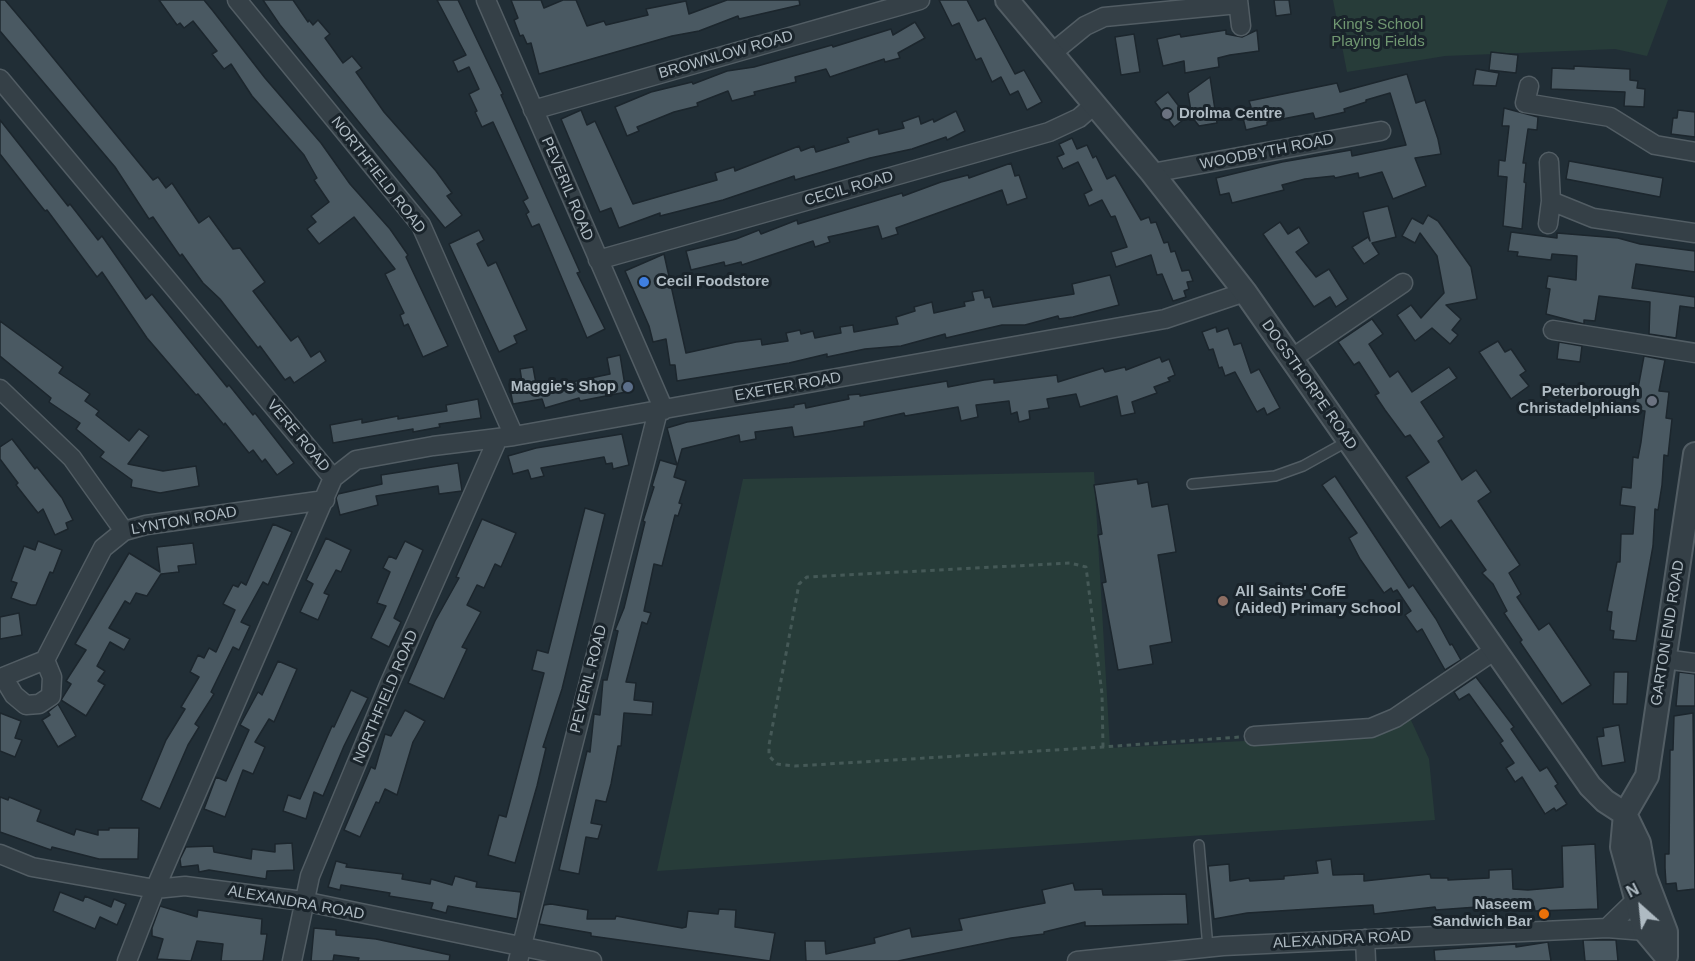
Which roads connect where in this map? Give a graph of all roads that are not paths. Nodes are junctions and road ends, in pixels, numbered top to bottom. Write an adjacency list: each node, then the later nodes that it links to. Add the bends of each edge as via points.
1 (237, 0): 27 (street, NORTHFIELD ROAD, via 421,225)
2 (486, 0): 11 (street, PEVERIL ROAD)
3 (920, 0): 11 (street, BROWNLOW ROAD)
4 (1008, 0): 7 (street, DOGSTHORPE ROAD)
5 (1238, 2): 6 (street); 7 (street, via 1104,17 1085,26)
6 (1241, 26)
7 (1052, 53): 10 (street, DOGSTHORPE ROAD)
8 (0, 79): 30 (street, VERE ROAD)
9 (1529, 86): 13 (street, via 1525,103 1610,117 1654,145)
10 (1095, 104): 15 (street, DOGSTHORPE ROAD); 19 (street, CECIL ROAD, via 1079,118 1049,132)
11 (533, 110): 19 (street, PEVERIL ROAD)
12 (1381, 130): 15 (street, WOODBYTH ROAD)
13 (1695, 152)
14 (1549, 162): 16 (street)
15 (1152, 173): 21 (street, DOGSTHORPE ROAD)
16 (1551, 201): 17 (street); 18 (street, via 1593,218)
17 (1548, 224)
18 (1695, 233)
19 (598, 260): 26 (street, PEVERIL ROAD)
20 (1403, 283): 24 (street)
21 (1245, 292): 24 (street, DOGSTHORPE ROAD); 26 (street, EXETER ROAD, via 1165,319)
22 (1553, 330): 23 (street)
23 (1695, 353)
24 (1291, 359): 28 (street, DOGSTHORPE ROAD)
25 (0, 389): 33 (street, via 72,458)
26 (661, 410): 27 (street, EXETER ROAD); 50 (street, PEVERIL ROAD)
27 (506, 437): 30 (street, EXETER ROAD, via 356,460); 45 (street, NORTHFIELD ROAD, via 389,685 310,876)
28 (1348, 441): 31 (lane, via 1303,466 1275,476); 34 (street, DOGSTHORPE ROAD)
29 (1695, 454): 35 (street, GARTON END ROAD)
30 (333, 478): 32 (street, VERE ROAD)
31 (1192, 484)
32 (325, 500): 33 (street, LYNTON ROAD); 43 (street, VERE ROAD)
33 (124, 531): 36 (street, LYNTON ROAD, via 103,548)
34 (1494, 650): 39 (street, via 1395,718 1371,728); 40 (street, DOGSTHORPE ROAD, via 1590,786)
35 (1664, 659): 37 (street); 40 (street, GARTON END ROAD, via 1647,776)
36 (45, 660): 38 (street); 38 (street, via 52,677 51,696 39,704 26,705)
37 (1695, 663)
38 (2, 676)
39 (1254, 736)
40 (1625, 814): 44 (street, via 1622,847); 51 (street, via 1640,843 1645,877 1666,932)
41 (1199, 845): 49 (lane)
42 (0, 854): 43 (street, ALEXANDRA ROAD, via 32,867)
43 (155, 889): 45 (street, ALEXANDRA ROAD, via 185,886); 52 (street, VERE ROAD)
44 (1637, 899): 46 (street); 47 (street)
45 (303, 902): 50 (street, ALEXANDRA ROAD); 53 (street, NORTHFIELD ROAD)
46 (1606, 928): 47 (street, ALEXANDRA ROAD); 48 (street, ALEXANDRA ROAD)
47 (1645, 931): 51 (street)
48 (1365, 939): 49 (street, ALEXANDRA ROAD); 56 (street)
49 (1208, 948): 55 (street, ALEXANDRA ROAD)
50 (519, 954): 54 (street, ALEXANDRA ROAD)
51 (1671, 959)
52 (127, 961)
53 (292, 961)
54 (592, 961)
55 (1077, 961)
56 (1366, 961)

